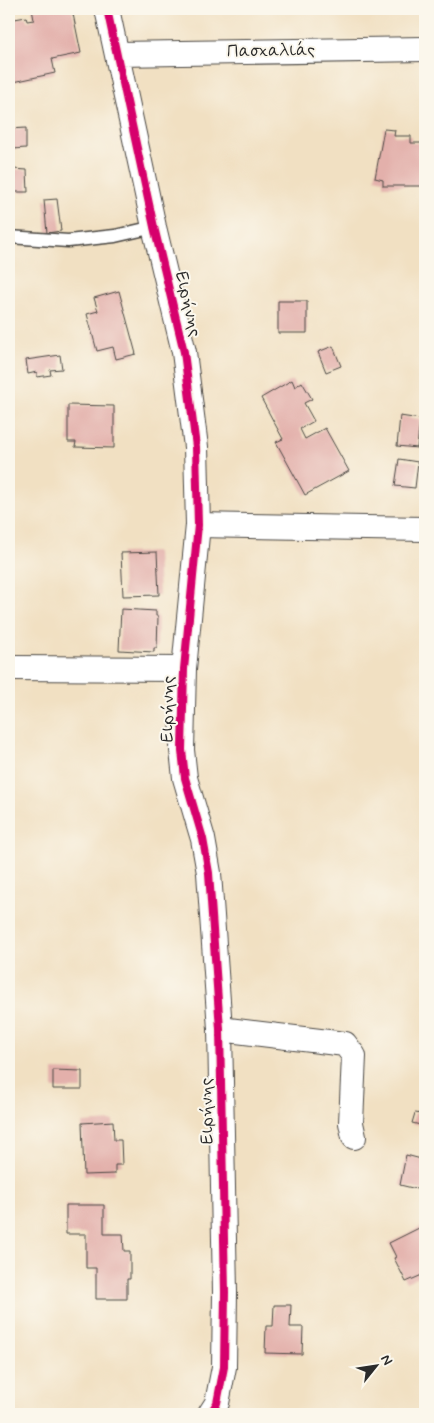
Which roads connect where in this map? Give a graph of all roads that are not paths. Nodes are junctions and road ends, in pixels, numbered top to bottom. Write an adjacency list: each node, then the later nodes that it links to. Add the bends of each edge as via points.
1 (107, 9): 3 (street, Ειρήνης)
2 (425, 48): 3 (street, Πασχαλιάς)
3 (117, 54): 4 (street, Ειρήνης)
4 (154, 227): 5 (lane, via 115,236 68,241); 6 (street, Ειρήνης, via 184,352 196,447)
5 (9, 236)
6 (198, 525): 7 (street); 9 (street, Ειρήνης)
7 (425, 529)
8 (9, 668): 9 (street)
9 (184, 669): 10 (street, Ειρήνης, via 183,764 209,873)
10 (220, 1029): 11 (street, via 345,1044 354,1056); 12 (street, Ειρήνης, via 224,1367 217,1403)
11 (354, 1138)
12 (210, 1414)

